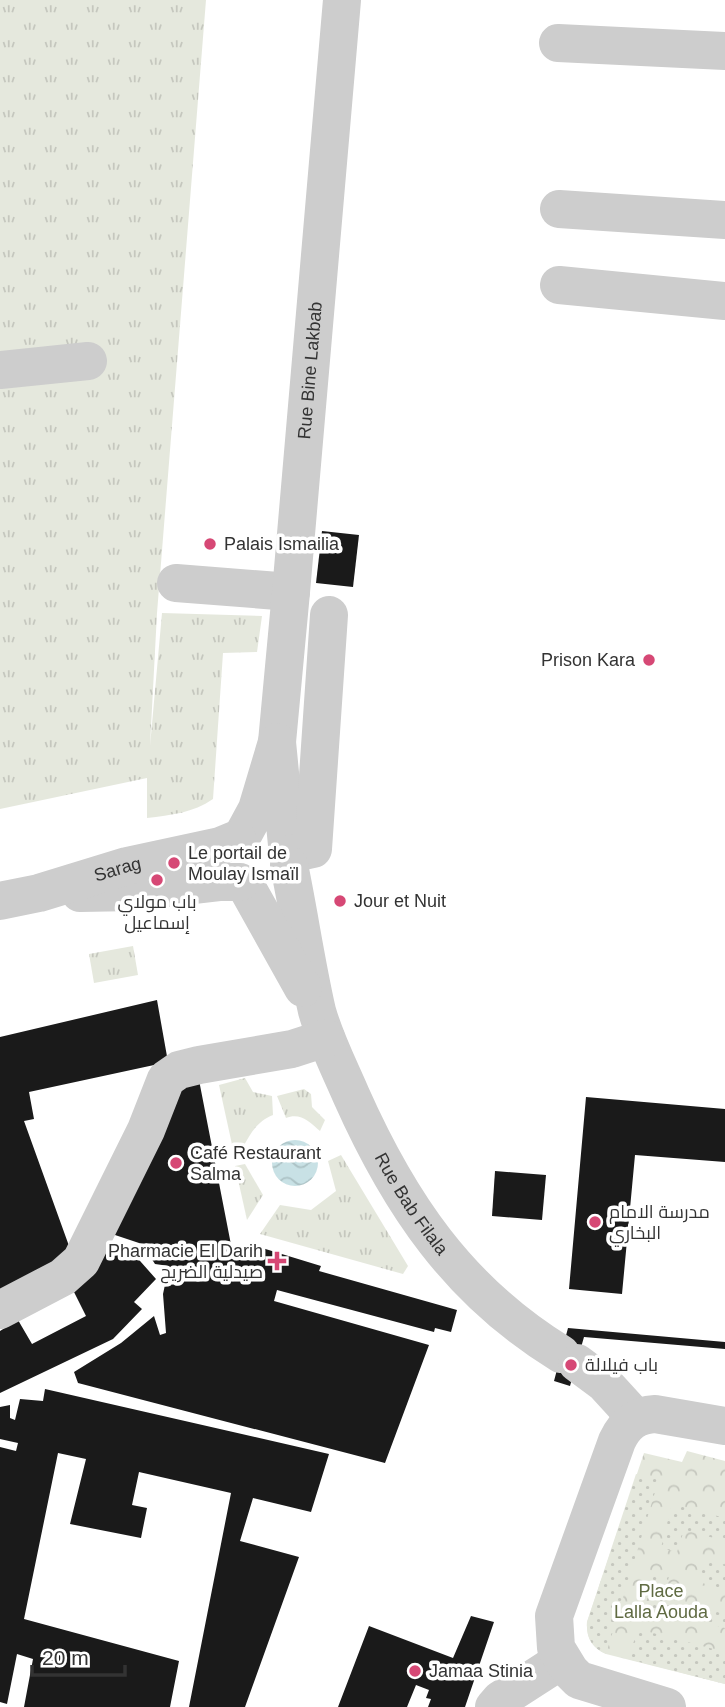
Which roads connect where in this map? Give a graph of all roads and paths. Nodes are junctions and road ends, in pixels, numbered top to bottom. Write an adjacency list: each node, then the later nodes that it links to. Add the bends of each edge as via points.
1 (342, 0): 11 (street, Rue Bine Lakbab)
2 (558, 43): 3 (street)
3 (725, 51)
4 (559, 209): 5 (street)
5 (725, 220)
6 (559, 285): 7 (street)
7 (725, 301)
8 (88, 361): 9 (street)
9 (0, 370)
10 (176, 583): 11 (street)
11 (292, 592): 13 (street, Rue Bine Lakbab)
12 (329, 615): 15 (street, via 313,849)
13 (276, 742): 14 (street, via 257,809); 15 (street, Rue Bab Filala)
14 (241, 836): 15 (street, via 263,828 273,831); 16 (street, via 229,857); 18 (street, Sarag, via 220,846 127,866)
15 (289, 855): 16 (street, via 286,874 273,887); 21 (street, Rue Bab Filala)
16 (243, 884): 17 (street, Sarag); 20 (street, Rue Bab Filala)
17 (175, 888): 18 (street, Sarag); 20 (street, via 206,898 241,921)
18 (40, 893): 19 (street, Sarag)
19 (0, 901)
20 (290, 968): 21 (street, Rue Bab Filala)
21 (322, 1025): 22 (street, via 292,1049 189,1067 166,1079 81,1261 63,1277); 23 (street, Rue Bab Filala, via 372,1143 423,1227 492,1303 531,1336 604,1383)
22 (0, 1310)
23 (636, 1418): 24 (street, via 654,1414); 25 (street, via 617,1440 554,1616 556,1648)
24 (725, 1426)
25 (562, 1660): 26 (street); 27 (street, via 579,1680)
26 (494, 1707)
27 (667, 1707)

